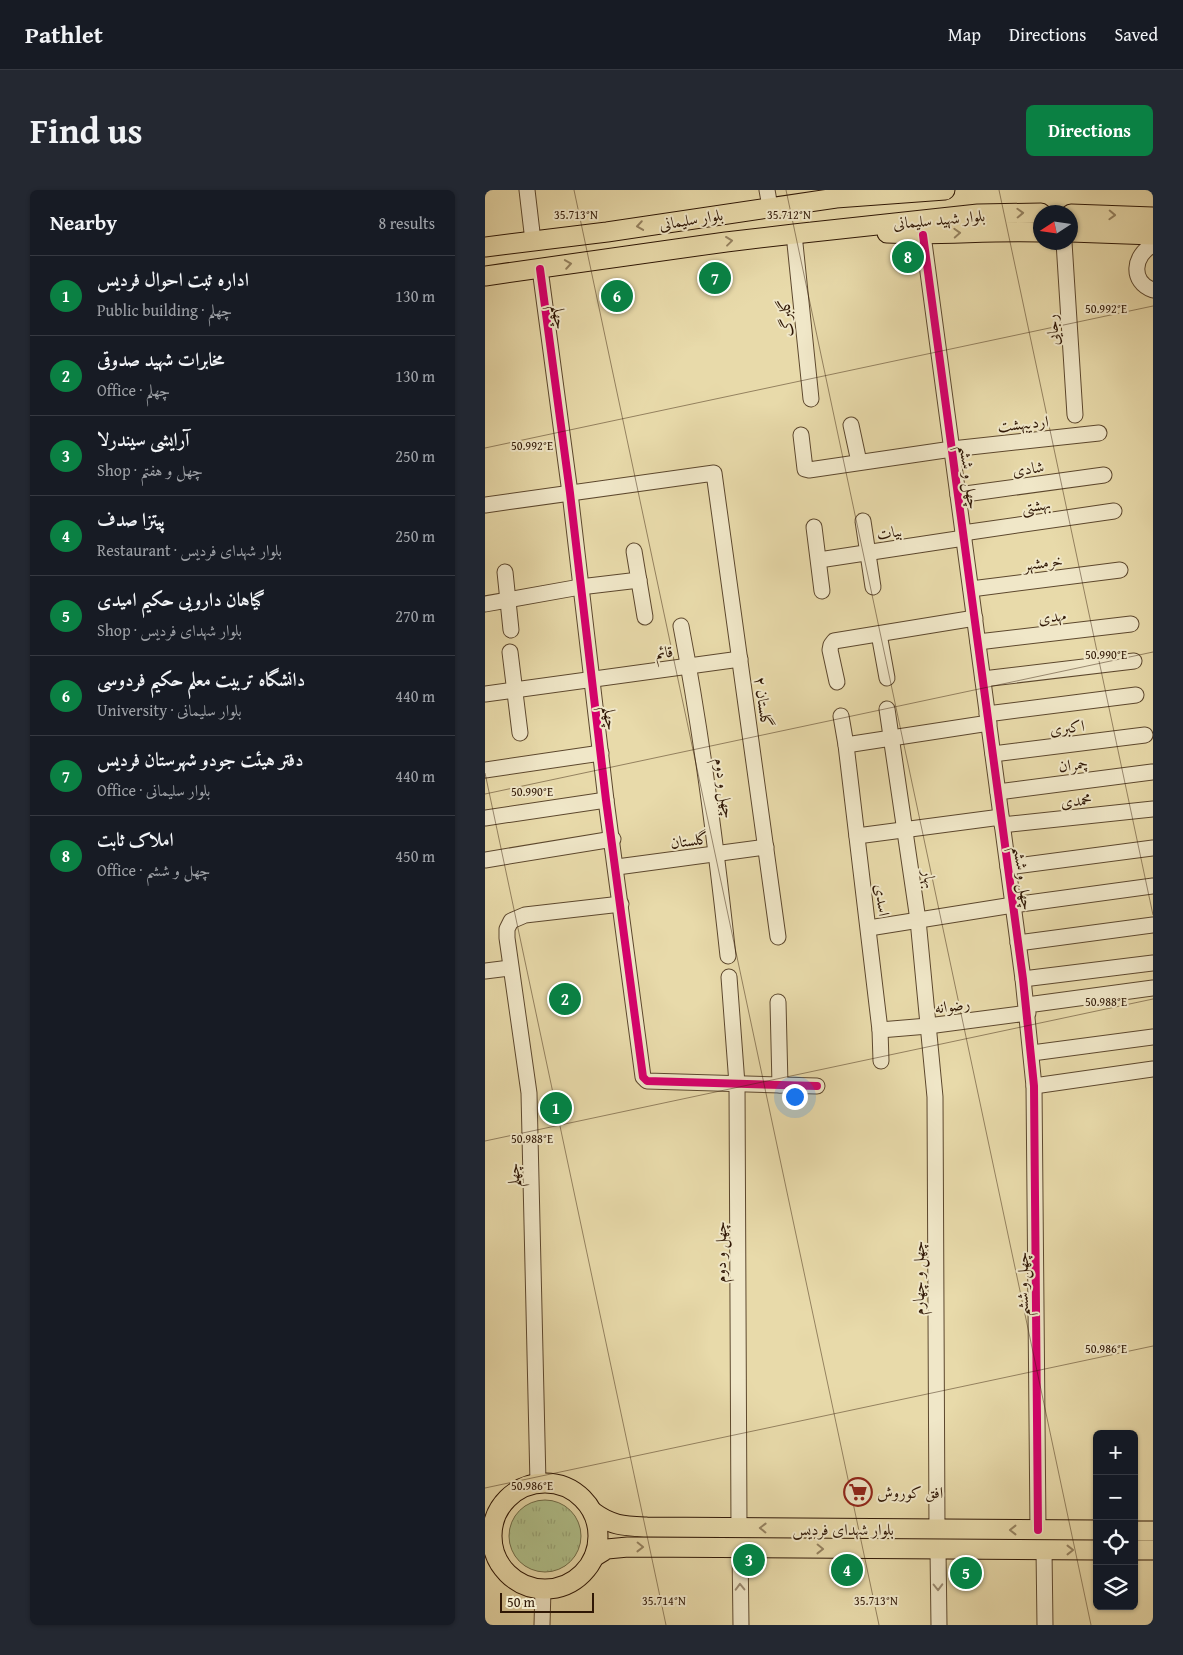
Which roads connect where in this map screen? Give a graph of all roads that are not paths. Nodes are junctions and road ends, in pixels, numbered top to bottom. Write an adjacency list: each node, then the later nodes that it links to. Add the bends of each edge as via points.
1 (527, 190): 16 (street)
2 (863, 190): 6 (main road)
3 (945, 190): 4 (main road, بلوار شهید سلیمانی)
4 (897, 193): 6 (main road, بلوار سلیمانی)
5 (769, 198): 6 (main road, بلوار سلیمانی); 16 (main road, بلوار سلیمانی, one-way to 16, via 615,230)
6 (836, 198)
7 (1033, 213): 10 (main road, بلوار شهید سلیمانی, one-way to 7, via 978,214)
8 (1078, 214): 9 (main road, one-way to 9)
9 (1153, 217)
10 (838, 230): 13 (main road, بلوار سلیمانی); 14 (main road)
11 (1033, 232): 14 (main road, one-way to 11)
12 (1078, 232): 15 (main road)
13 (794, 234): 20 (main road, بلوار سلیمانی, one-way to 13); 23 (street, گلبرگ)
14 (923, 235): 28 (street, چهل و ششم)
15 (1153, 235)
16 (533, 241): 18 (main road, بلوار سلیمانی)
17 (1153, 245): 22 (street, via 1147,248 1137,264 1143,286)
18 (485, 248)
19 (1065, 250): 24 (street, رجایی)
20 (540, 268): 21 (main road, بلوار سلیمانی); 31 (street, چهلم)
21 (485, 276)
22 (1153, 290)
23 (811, 399)
24 (1075, 415)
25 (851, 425): 29 (street)
26 (1099, 433): 28 (street, اردیبهشت)
27 (801, 435): 29 (street, اردیبهشت, via 805,469)
28 (952, 449): 29 (street, اردیبهشت); 32 (street, چهل و ششم)
29 (859, 462)
30 (1104, 475): 32 (street, شادی)
31 (570, 493): 33 (street); 44 (street, چهلم); 58 (street, گلستان ۲, via 715,473)
32 (958, 495): 37 (street, چهل و ششم)
33 (485, 505)
34 (1114, 512): 37 (street, بهشتی)
35 (863, 521): 39 (street)
36 (814, 527): 40 (street)
37 (963, 536): 39 (street, بیات); 46 (street, چهل و ششم)
38 (634, 551): 43 (street)
39 (867, 553): 40 (street, بیات); 45 (street)
40 (819, 560): 47 (street)
41 (1120, 570): 46 (street, خرمشهر)
42 (505, 572): 48 (street)
43 (639, 580): 44 (street); 50 (street)
44 (580, 587): 48 (street); 63 (street, چهلم)
45 (873, 587)
46 (971, 589): 51 (street, چهل و ششم)
47 (822, 591)
48 (507, 600): 49 (street); 54 (street)
49 (485, 604)
50 (645, 617)
51 (975, 618): 55 (street); 56 (street, چهل و ششم)
52 (1131, 624): 56 (street, مهدی)
53 (681, 626): 60 (street, چهل و دوم)
54 (511, 630)
55 (879, 634): 61 (street); 64 (street, via 834,641 830,650)
56 (978, 642): 62 (street, چهل و ششم)
57 (510, 652): 65 (street)
58 (740, 659): 60 (street, قائم); 87 (street, گلستان ۲)
59 (1134, 661): 62 (street)
60 (689, 667): 63 (street, قائم); 89 (street, چهل و دوم)
61 (887, 678)
62 (983, 679): 70 (street, چهل و ششم)
63 (592, 680): 65 (street, قائم); 75 (street, چهلم)
64 (837, 682)
65 (515, 690): 66 (street, قائم); 71 (street)
66 (485, 694)
67 (1136, 695): 70 (street)
68 (887, 709): 73 (street, بهار)
69 (841, 716): 74 (street, اسدی)
70 (988, 719): 73 (street); 76 (street, چهل و ششم)
71 (520, 733)
72 (1145, 735): 76 (street, اکبری)
73 (891, 737): 74 (street); 84 (street, بهار)
74 (846, 745): 85 (street, اسدی)
75 (601, 753): 77 (street); 80 (street, چهلم)
76 (993, 754): 79 (street, چهل و ششم)
77 (485, 770)
78 (1152, 772): 79 (street, چمران)
79 (998, 792): 83 (street, چهل و ششم)
80 (607, 800): 82 (street); 86 (street, چهلم)
81 (1153, 809): 83 (street, محمدی)
82 (485, 818)
83 (1002, 821): 84 (street, محمدی); 92 (street, چهل و ششم)
84 (906, 830): 85 (street, محمدی); 96 (street, بهار)
85 (857, 836): 98 (street, اسدی)
86 (613, 839): 90 (street); 91 (street, چهلم)
87 (766, 847): 89 (street, گلستان); 99 (street, گلستان ۲)
88 (1153, 848): 92 (street)
89 (717, 854): 91 (street, گلستان); 101 (street, چهل و دوم)
90 (485, 860)
91 (617, 867): 94 (street, چهلم)
92 (1008, 867): 95 (street, چهل و ششم)
93 (1153, 886): 95 (street)
94 (621, 904): 103 (street, چهلم, via 525,916 511,922 507,929); 116 (street, چهلم, via 643,1077 647,1081)
95 (1013, 905): 96 (street); 100 (street, چهل و ششم)
96 (918, 920): 98 (street); 110 (street, بهار)
97 (1153, 924): 100 (street)
98 (869, 928): 111 (street, اسدی)
99 (778, 936)
100 (1018, 943): 106 (street, چهل و ششم)
101 (727, 956)
102 (1153, 963): 106 (street)
103 (510, 968): 104 (street); 120 (street, چهلم, via 529,1093)
104 (485, 971)
105 (729, 977): 116 (street, چهل و دوم)
106 (1023, 979): 109 (street, چهل و ششم)
107 (1153, 988): 109 (street, رضوانه)
108 (778, 1002): 117 (street)
109 (1027, 1009): 110 (street, رضوانه); 113 (street, چهل و ششم)
110 (928, 1026): 111 (street, رضوانه); 124 (street, چهل و چهارم, via 935,1098)
111 (881, 1030): 114 (street, اسدی)
112 (1153, 1037): 113 (street)
113 (1031, 1053): 119 (street, چهل و ششم)
114 (881, 1061)
115 (1153, 1069): 119 (street)
116 (737, 1084): 117 (street); 123 (street, چهل و دوم)
117 (780, 1085): 118 (street)
118 (817, 1086)
119 (1034, 1086): 125 (street, چهل و ششم)
120 (538, 1482): 121 (main road, via 555,1483 571,1489); 122 (main road, via 507,1498)
121 (593, 1512): 123 (main road, بلوار شهدای فردیس, via 619,1526); 136 (main road, via 598,1528)
122 (490, 1521): 130 (main road)
123 (739, 1528): 124 (main road, بلوار شهدای فردیس, one-way to 123)
124 (937, 1529): 125 (main road, بلوار شهدای فردیس, one-way to 124)
125 (1037, 1530): 126 (main road, بلوار شهدای فردیس)
126 (1093, 1530)
127 (1138, 1531): 128 (main road)
128 (1153, 1531)
129 (740, 1548): 131 (main road, بلوار شهدای فردیس, one-way to 131); 136 (main road, بلوار شهدای فردیس, one-way to 129, via 607,1549 628,1547); 139 (street, one-way to 129)
130 (490, 1549): 137 (main road, via 512,1577)
131 (938, 1550): 132 (main road, بلوار شهدای فردیس); 140 (street, one-way to 140)
132 (1044, 1550): 133 (main road, بلوار شهدای فردیس, one-way to 133); 141 (street)
133 (1093, 1550)
134 (1138, 1550): 135 (main road)
135 (1153, 1550)
136 (594, 1557): 137 (main road, via 585,1572 573,1581)
137 (543, 1589): 138 (street)
138 (542, 1625)
139 (741, 1625)
140 (939, 1625)
141 (1045, 1625)

